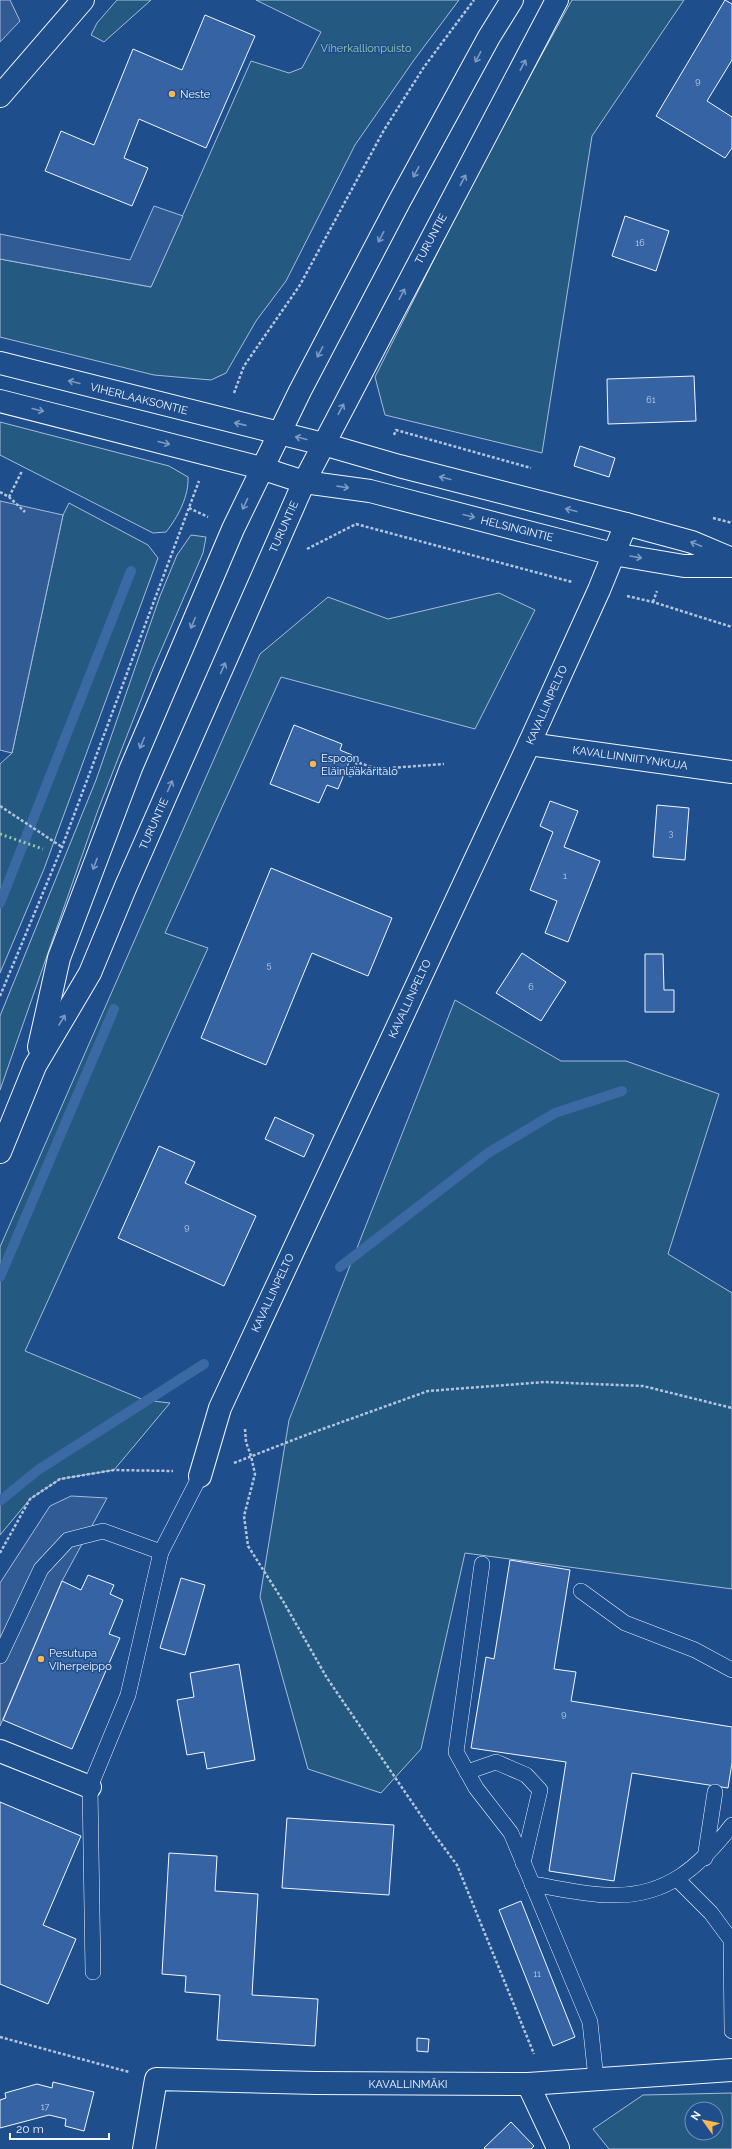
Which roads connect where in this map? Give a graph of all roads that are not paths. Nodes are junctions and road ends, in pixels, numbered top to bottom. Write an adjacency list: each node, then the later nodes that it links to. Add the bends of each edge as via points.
1 (83, 0): 4 (main road)
2 (512, 0): 7 (main road, TURUNTIE, one-way to 7, via 489,37 399,202)
3 (557, 0): 8 (main road, TURUNTIE, one-way to 3)
4 (0, 96)
5 (0, 363): 7 (main road, VIHERLAAKSONTIE, one-way to 5)
6 (0, 401): 9 (main road, one-way to 9)
7 (278, 433): 8 (main road, VIHERLAAKSONTIE, one-way to 7); 9 (main road, TURUNTIE)
8 (323, 444): 10 (main road, TURUNTIE); 11 (main road, one-way to 8)
9 (261, 468): 10 (main road, HELSINGINTIE); 17 (main road, TURUNTIE, one-way to 17, via 132,768 59,958)
10 (304, 482): 12 (main road, HELSINGINTIE, one-way to 12, via 370,491); 17 (main road, TURUNTIE, one-way to 10, via 90,973)
11 (626, 524): 12 (main road, KAVALLINPELTO); 13 (main road, one-way to 11, via 692,542)
12 (614, 554): 14 (main road, HELSINGINTIE, one-way to 14, via 684,566); 15 (main road, KAVALLINPELTO)
13 (732, 559)
14 (732, 566)
15 (529, 744): 16 (main road, KAVALLINNIITYNKUJA); 19 (main road, KAVALLINPELTO, via 220,1408)
16 (732, 772)
17 (35, 1066): 18 (main road, TURUNTIE)
18 (0, 1152)
19 (200, 1476): 20 (lane)
20 (161, 1552): 23 (lane, via 102,1531 68,1540 41,1569); 27 (lane, via 128,1695)
21 (482, 1564): 26 (lane, via 456,1752)
22 (581, 1591): 24 (lane, via 625,1623 695,1650)
23 (0, 1656)
24 (732, 1670)
25 (0, 1751): 27 (main road)
26 (467, 1772): 31 (lane, via 510,1833); 31 (lane, via 496,1762 526,1775 540,1790)
27 (90, 1787): 34 (lane)
28 (714, 1792): 30 (lane)
29 (732, 1825): 30 (lane)
30 (705, 1858): 32 (lane)
31 (523, 1863): 33 (lane)
32 (677, 1879): 33 (lane, via 647,1892 611,1895); 35 (lane, via 711,1913 731,1940)
33 (532, 1884): 37 (lane, via 590,2022)
34 (93, 1972)
35 (732, 2031)
36 (732, 2070): 37 (main road, KAVALLINMÄKI)
37 (596, 2079): 38 (main road, KAVALLINMÄKI)
38 (528, 2084): 39 (main road, KAVALLINMÄKI, via 156,2079); 40 (main road)
39 (144, 2149)
40 (558, 2149)

